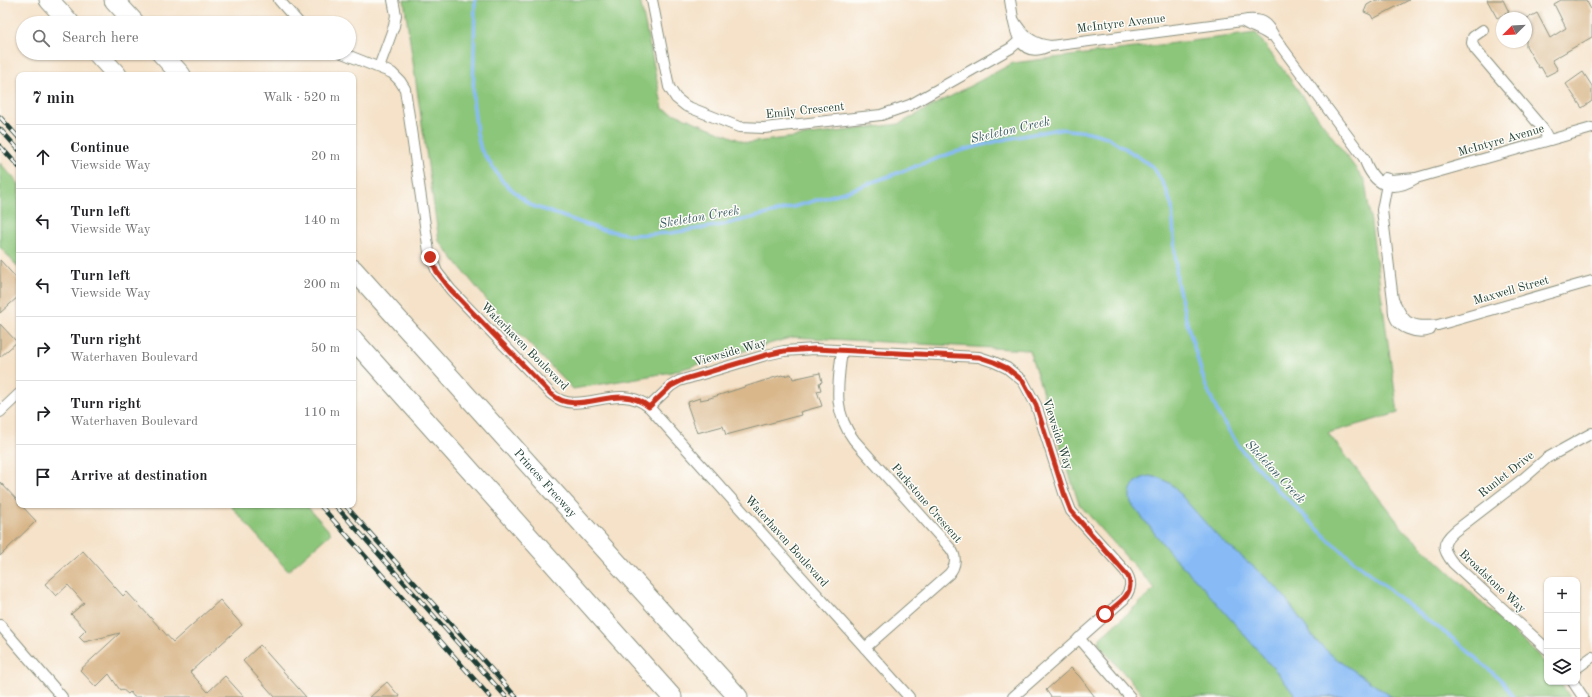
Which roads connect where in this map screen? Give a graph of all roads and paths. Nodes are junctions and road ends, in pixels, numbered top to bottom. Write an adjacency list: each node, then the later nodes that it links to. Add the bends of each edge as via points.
1 (49, 0): 7 (highway)
2 (114, 0): 8 (highway)
3 (279, 0): 9 (street)
4 (393, 0): 15 (street, via 396,15 394,26)
5 (652, 0): 11 (street, Emily Crescent, via 670,86 676,98 686,106 750,128 893,112 1011,48)
6 (1010, 0): 11 (street, via 1013,19)
7 (64, 16)
8 (129, 16)
9 (293, 16)
10 (1483, 30): 19 (street, via 1473,37 1475,49 1543,129)
11 (1022, 38): 20 (street, McIntyre Avenue, via 1051,46 1242,21 1275,38 1364,158 1372,174 1380,183)
12 (356, 59): 15 (street, Waterhaven Boulevard)
13 (103, 60): 16 (highway)
14 (167, 60): 17 (highway)
15 (379, 68): 26 (street, Waterhaven Boulevard, via 392,73 405,89 426,240 437,272 468,308 556,398 573,403 630,397)
16 (114, 72)
17 (178, 72)
18 (1592, 128): 19 (street, McIntyre Avenue)
19 (1548, 140): 20 (street, McIntyre Avenue, via 1416,178 1400,186)
20 (1387, 182): 22 (street, Maxwell Street, via 1382,210 1394,314 1407,329 1427,331 1438,325)
21 (356, 272): 39 (highway, Princes Freeway)
22 (1592, 281)
23 (356, 342): 38 (highway)
24 (842, 350): 26 (street, Viewside Way, via 804,349 761,356 679,381); 31 (street, Viewside Way, via 979,357 1007,368 1023,381 1036,405 1071,511 1120,565 1130,581 1131,587 1124,599); 33 (street, Parkstone Crescent, via 839,406 845,426 854,440 950,548 955,557 954,566 949,574)
25 (16, 397): 27 (street)
26 (649, 407): 33 (street, Waterhaven Boulevard)
27 (0, 412)
28 (1592, 433): 29 (street, Runlet Drive, via 1548,458 1455,530)
29 (1444, 545): 32 (street, Broadstone Way, via 1445,552 1453,563)
30 (0, 625): 37 (street)
31 (1079, 638): 41 (street, Viewside Way); 42 (street)
32 (1544, 646)
33 (865, 648): 40 (street, Waterhaven Boulevard)
34 (1592, 657): 35 (street)
35 (1580, 666)
36 (1575, 685): 43 (street)
37 (62, 697)
38 (672, 697)
39 (738, 697)
40 (908, 697)
41 (1013, 697)
42 (1130, 697)
43 (1583, 697)

